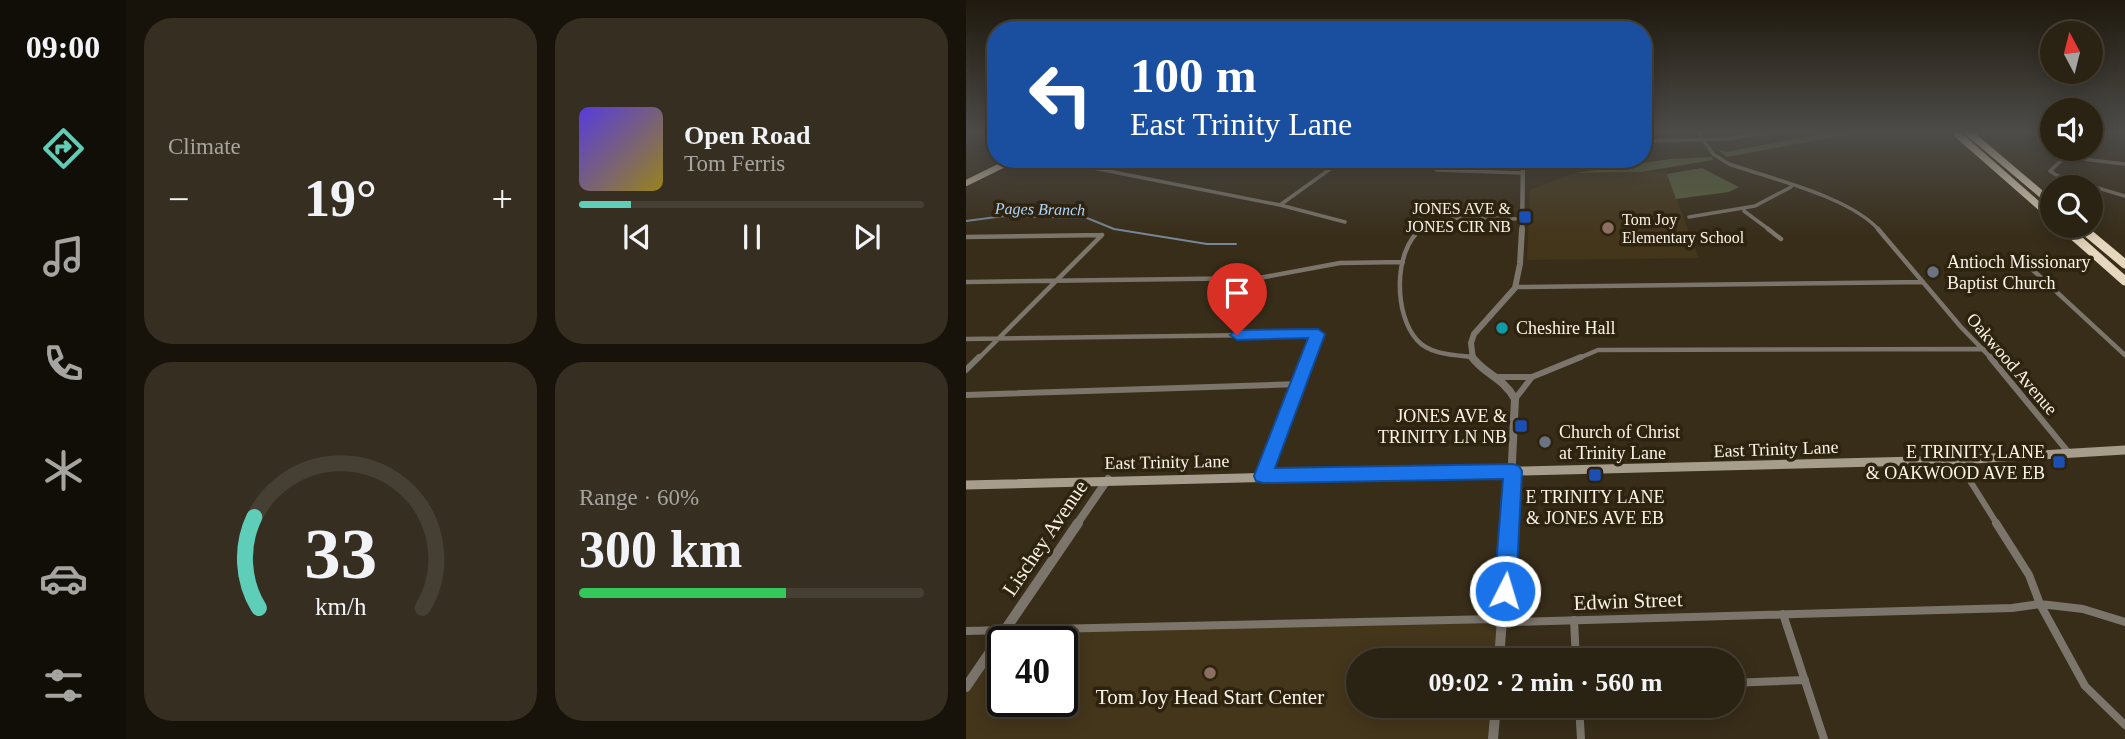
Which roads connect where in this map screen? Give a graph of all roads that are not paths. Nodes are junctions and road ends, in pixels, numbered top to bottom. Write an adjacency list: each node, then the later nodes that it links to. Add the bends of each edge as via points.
1 (1735, 166): 12 (street, Oakwood Avenue)
2 (1994, 166): 16 (highway)
3 (2009, 166): 13 (highway)
4 (2055, 166): 14 (street, via 2050,171 2058,176)
5 (997, 168): 11 (main road)
6 (1093, 168): 15 (street)
7 (1331, 168): 15 (street)
8 (1434, 168): 9 (street)
9 (1480, 168)
10 (1523, 168): 19 (street)
11 (966, 183)
12 (1791, 187): 17 (street, via 1770,202); 31 (street, Oakwood Avenue, via 1840,203 1864,217)
13 (2040, 193)
14 (2125, 196)
15 (1280, 205): 20 (street)
16 (2040, 207)
17 (1744, 211): 18 (street); 24 (street)
18 (1689, 217)
19 (1522, 219): 26 (street, via 1443,221 1424,226 1410,239); 32 (street)
20 (1345, 222)
21 (966, 237): 28 (street, via 1102,235)
22 (2076, 238): 29 (highway)
23 (2094, 238): 27 (highway)
24 (1781, 239)
25 (2022, 260): 36 (street)
26 (1403, 262): 28 (street, via 1340,263 1259,278); 37 (street, via 1400,279 1405,319 1417,340 1445,354)
27 (2125, 264)
28 (1056, 281): 30 (street); 34 (street)
29 (2125, 281)
30 (966, 282)
31 (1923, 282): 32 (street); 35 (street, Oakwood Avenue)
32 (1516, 287): 37 (street, via 1478,328 1471,341)
33 (966, 339): 34 (street)
34 (996, 339): 38 (street); 41 (street, via 1318,334)
35 (1984, 349): 40 (street, via 1598,350); 45 (street, Oakwood Avenue)
36 (2125, 355)
37 (1473, 358): 39 (street)
38 (966, 370)
39 (1498, 377): 40 (street); 43 (street)
40 (1532, 377): 43 (street)
41 (1300, 384): 42 (street); 48 (street)
42 (966, 395)
43 (1515, 399): 47 (street)
44 (2125, 450): 45 (main road, East Trinity Lane)
45 (2069, 453): 46 (main road, East Trinity Lane)
46 (1957, 460): 47 (main road, East Trinity Lane); 51 (street, via 2029,575)
47 (1513, 471): 48 (main road, East Trinity Lane); 54 (street)
48 (1263, 476): 49 (main road, East Trinity Lane)
49 (1108, 479): 50 (main road, East Trinity Lane); 56 (street, Lischey Avenue)
50 (966, 485)
51 (2040, 604): 52 (street, Edwin Street); 55 (street, via 2066,604); 68 (street, via 2085,686)
52 (1783, 614): 53 (street, Edwin Street); 63 (street)
53 (1574, 620): 54 (street, Edwin Street); 61 (street)
54 (1502, 621): 57 (street, Edwin Street); 60 (street)
55 (2125, 622)
56 (1008, 626)
57 (1078, 629)
58 (987, 630): 59 (street, Edwin Street)
59 (966, 631)
60 (1500, 648)
61 (1575, 648)
62 (987, 656): 65 (street, Lischey Avenue)
63 (1805, 680): 64 (street); 71 (street)
64 (1745, 682)
65 (966, 687)
66 (1495, 718): 69 (street)
67 (1580, 718): 70 (street)
68 (2125, 724)
69 (1493, 739)
70 (1581, 739)
71 (1824, 739)

